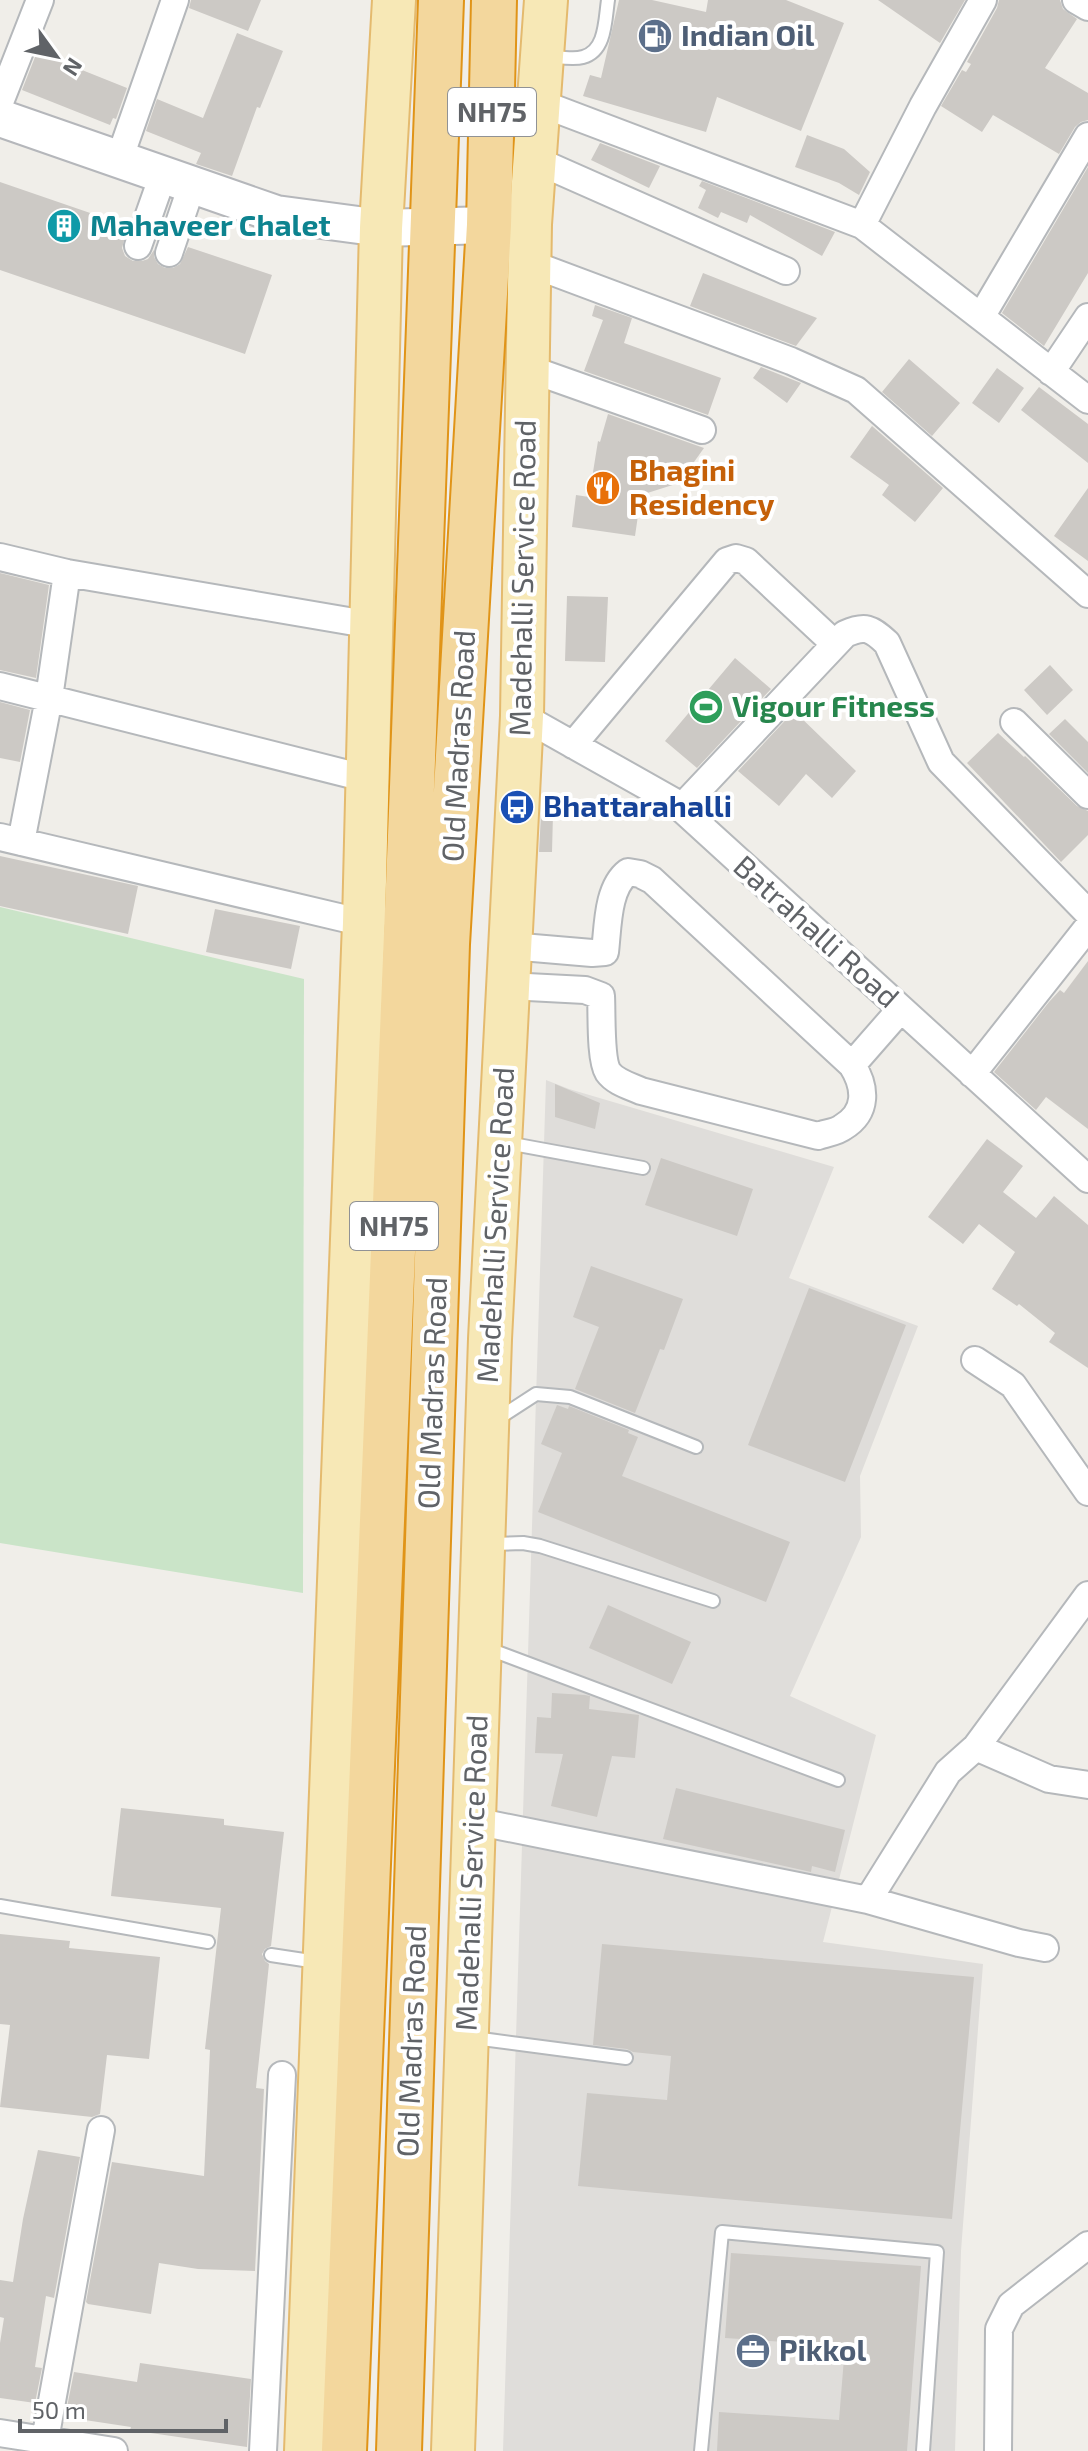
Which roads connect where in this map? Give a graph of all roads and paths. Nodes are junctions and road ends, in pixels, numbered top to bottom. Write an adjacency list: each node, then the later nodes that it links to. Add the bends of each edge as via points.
1 (40, 0): 12 (street)
2 (175, 0): 17 (street)
3 (394, 0): 22 (main road)
4 (441, 0): 19 (highway, Old Madras Road / NH75)
5 (494, 0): 20 (highway, Old Madras Road / NH75)
6 (546, 0): 11 (main road, Madehalli Service Road)
7 (608, 0): 11 (lane, via 601,42 592,53 581,58)
8 (983, 0): 21 (street)
9 (1076, 0): 10 (street)
10 (1088, 7)
11 (543, 56): 13 (main road, Madehalli Service Road)
12 (0, 102)
13 (540, 103): 16 (main road, Madehalli Service Road); 21 (street)
14 (0, 118): 17 (main road)
15 (1088, 136): 27 (street)
16 (533, 159): 25 (main road, Madehalli Service Road); 26 (street)
17 (119, 160): 18 (main road)
18 (177, 180): 22 (main road, via 276,214); 23 (street); 24 (street)
19 (434, 225): 20 (main road); 22 (main road); 87 (highway, Old Madras Road / NH75)
20 (489, 225): 88 (highway, Old Madras Road / NH75, via 447,944)
21 (862, 225): 27 (street)
22 (381, 228): 36 (main road)
23 (138, 246)
24 (169, 253)
25 (529, 263): 29 (main road, Madehalli Service Road); 35 (street, via 856,390)
26 (786, 271)
27 (981, 317): 30 (street)
28 (1088, 317): 30 (street)
29 (527, 368): 32 (street); 40 (main road, Madehalli Service Road)
30 (1051, 372): 31 (street)
31 (1088, 400)
32 (702, 430)
33 (0, 557): 34 (street)
34 (67, 573): 36 (street); 39 (street)
35 (1088, 594)
36 (372, 625): 43 (main road)
37 (835, 644): 42 (street, via 746,561 727,561); 45 (street); 47 (street, via 858,628 873,630 887,643 941,762)
38 (0, 686): 39 (street)
39 (49, 698): 43 (street); 46 (street)
40 (522, 716): 42 (street, Batrahalli Road); 51 (main road, Madehalli Service Road)
41 (1014, 722): 44 (street)
42 (573, 745): 45 (street, Batrahalli Road)
43 (368, 779): 48 (main road)
44 (1088, 795)
45 (681, 808): 53 (street, Batrahalli Road)
46 (11, 840): 48 (street)
47 (1088, 913)
48 (364, 923): 76 (main road)
49 (1088, 927): 55 (street)
50 (605, 952): 51 (street); 52 (street); 54 (street, via 619,879 628,872 640,874)
51 (509, 966): 52 (street); 56 (main road, Madehalli Service Road)
52 (601, 996): 54 (street, via 607,1071 641,1091 818,1136 843,1128 859,1112 864,1089)
53 (901, 1009): 54 (street); 55 (street, Batrahalli Road)
54 (852, 1065)
55 (972, 1074): 58 (street, Batrahalli Road)
56 (500, 1142): 57 (lane); 60 (main road, Madehalli Service Road)
57 (643, 1168)
58 (1088, 1179)
59 (975, 1360): 62 (street, via 1013,1385)
60 (487, 1427): 61 (lane, via 536,1394 570,1397); 63 (main road, Madehalli Service Road)
61 (696, 1447)
62 (1088, 1492)
63 (483, 1544): 65 (lane, via 540,1546); 66 (main road, Madehalli Service Road)
64 (1088, 1595): 67 (street)
65 (713, 1601)
66 (480, 1646): 68 (lane); 70 (main road, Madehalli Service Road)
67 (976, 1747): 69 (street, via 1049,1779); 71 (street, via 948,1772)
68 (838, 1780)
69 (1088, 1785)
70 (474, 1821): 71 (street); 77 (main road, Madehalli Service Road)
71 (868, 1900): 74 (street)
72 (0, 1906): 73 (lane)
73 (208, 1942)
74 (1045, 1948)
75 (271, 1955): 76 (lane)
76 (324, 1963): 86 (main road)
77 (467, 2037): 78 (lane); 89 (main road, Madehalli Service Road)
78 (626, 2058)
79 (282, 2075): 85 (street)
80 (101, 2130): 83 (street)
81 (1088, 2245): 92 (street, via 1011,2305 1003,2319)
82 (0, 2433): 83 (street)
83 (44, 2446): 84 (street)
84 (114, 2451)
85 (263, 2451)
86 (306, 2451)
87 (344, 2451)
88 (399, 2451)
89 (453, 2451)
90 (701, 2451): 91 (lane, via 722,2232 937,2252)
91 (923, 2451)
92 (998, 2451)

